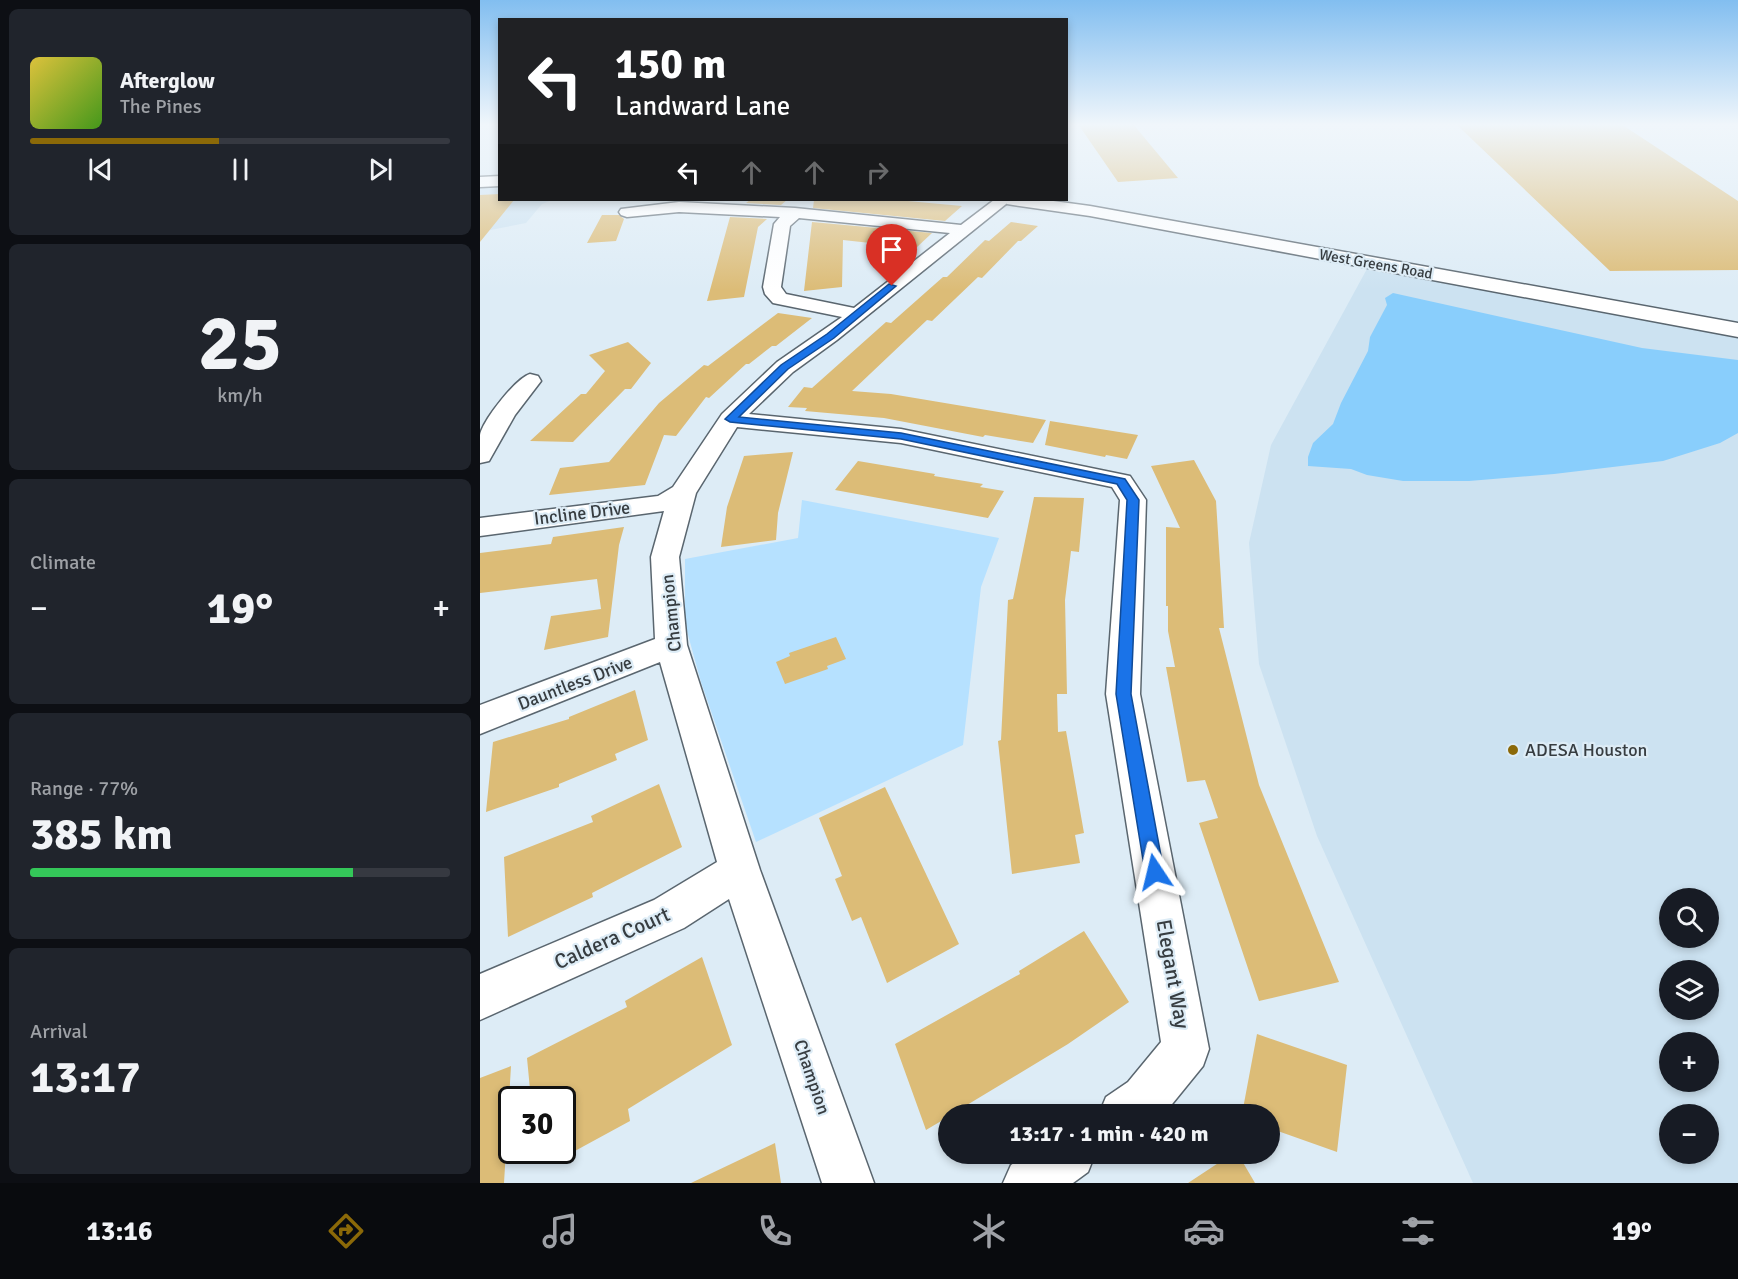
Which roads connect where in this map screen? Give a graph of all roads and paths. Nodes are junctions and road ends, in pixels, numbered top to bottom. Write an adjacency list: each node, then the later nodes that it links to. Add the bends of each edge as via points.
1 (498, 181): 2 (main road)
2 (480, 182)
3 (1002, 201): 7 (street, Champion)
4 (1019, 201): 9 (main road, West Greens Road)
5 (627, 212): 6 (street, via 679,207)
6 (795, 213): 7 (street); 8 (street, via 782,224 774,294 780,299)
7 (965, 230): 8 (street, Champion)
8 (856, 314): 11 (street, Champion, via 785,367)
9 (1738, 330)
10 (530, 381): 12 (street, via 504,413)
11 (730, 419): 13 (street, Champion); 19 (street, Elegant Way, via 901,436 1121,482 1133,500 1123,694 1186,1049)
12 (480, 456)
13 (683, 493): 14 (street, Incline Drive, via 664,503); 15 (street, Champion, via 665,557)
14 (480, 527)
15 (671, 645): 16 (street, Dauntless Drive); 17 (street, Champion)
16 (480, 720)
17 (740, 870): 18 (street, Caldera Court, via 669,914); 21 (street, Champion)
18 (480, 997)
19 (1137, 1104)
20 (1056, 1164): 22 (street)
21 (848, 1183)
22 (1029, 1183)

